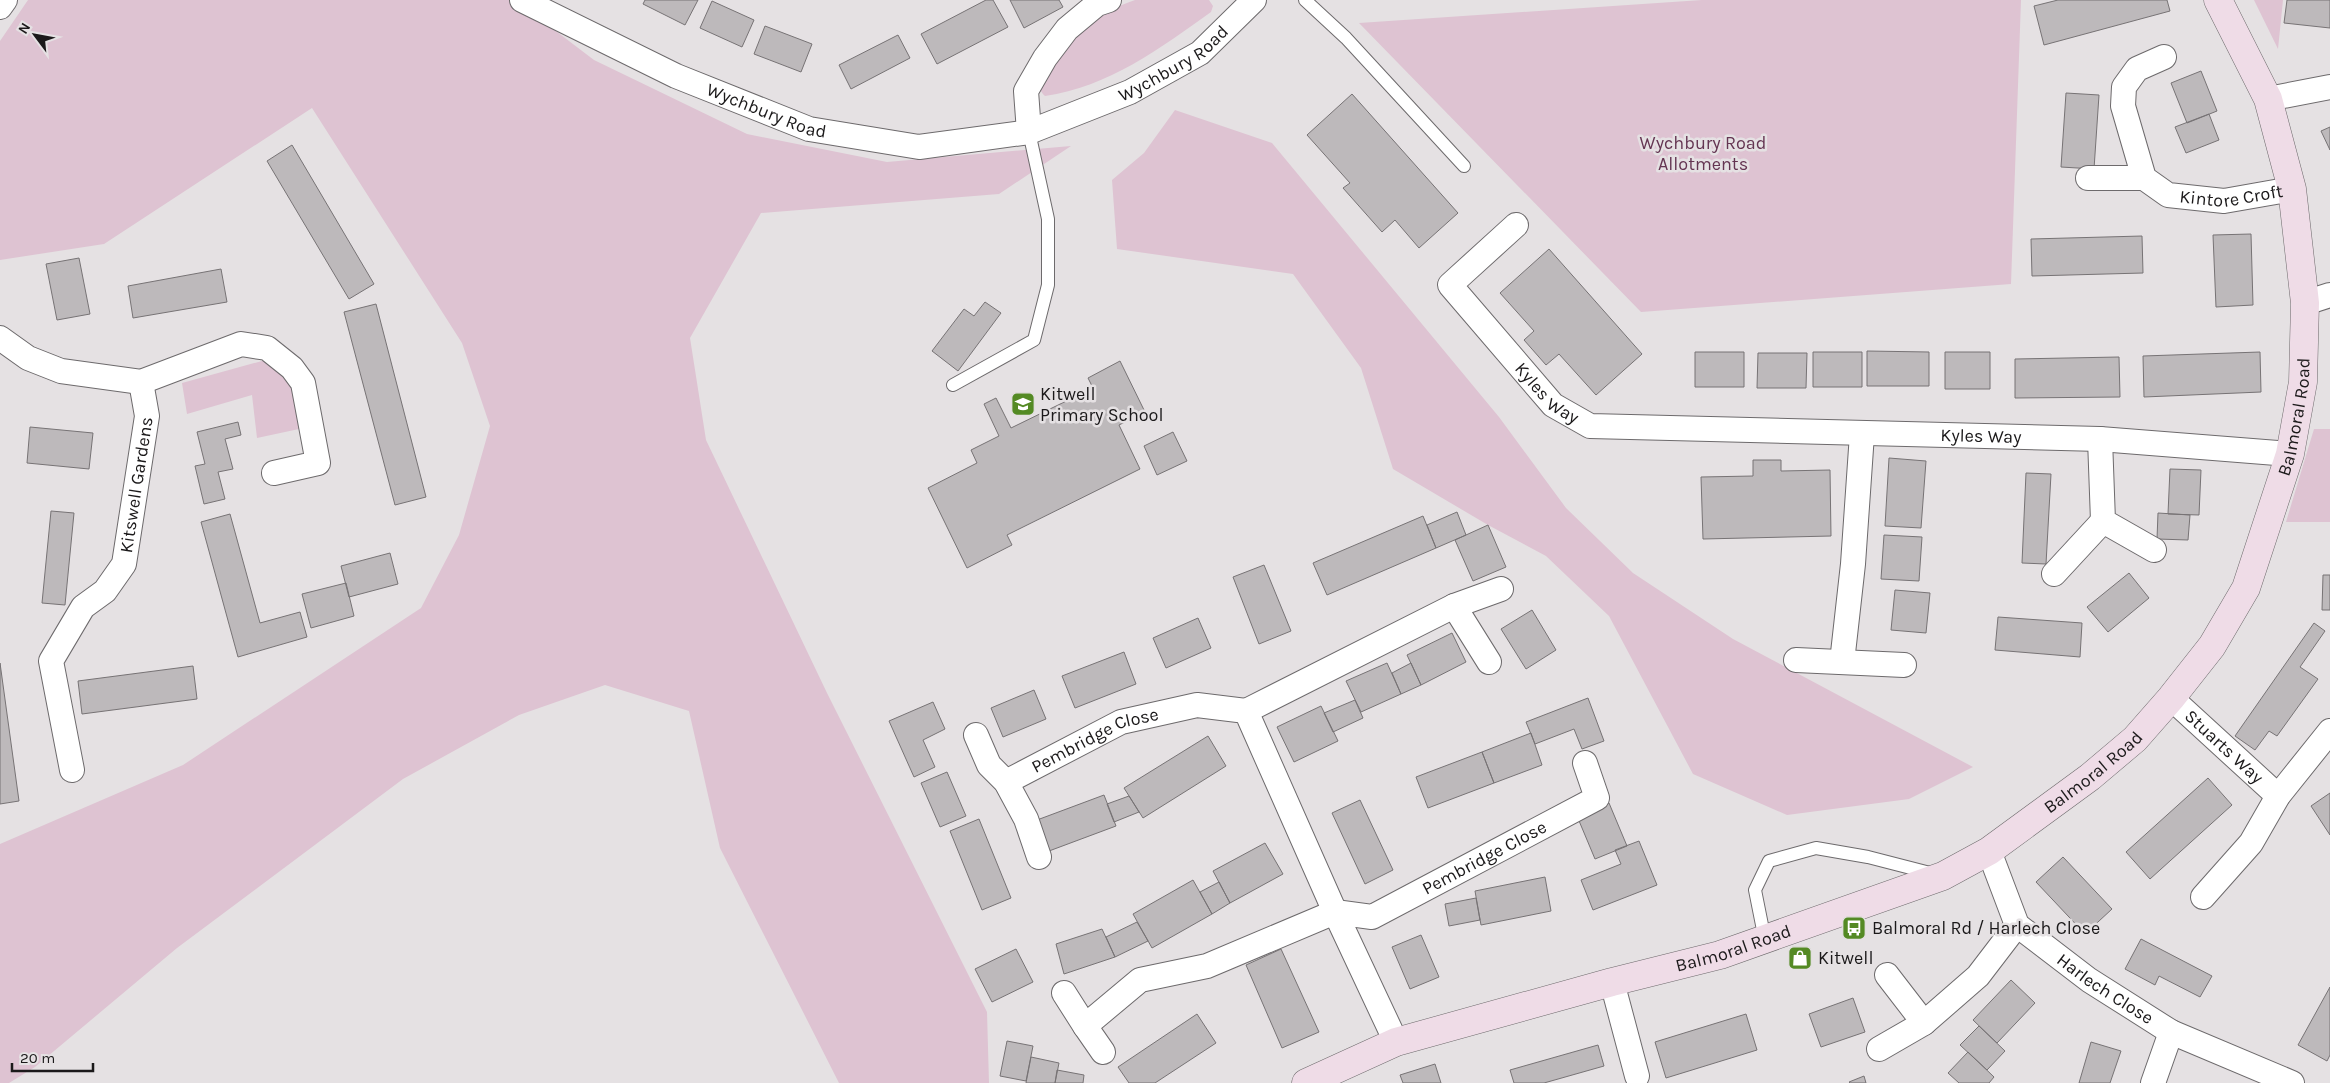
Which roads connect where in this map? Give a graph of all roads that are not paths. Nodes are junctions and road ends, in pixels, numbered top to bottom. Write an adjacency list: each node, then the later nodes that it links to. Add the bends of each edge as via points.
1 (5, 0): 7 (street)
2 (522, 0): 11 (street, Wychbury Road, via 676,76 809,129 919,147)
3 (1305, 0): 12 (lane, via 1346,38)
4 (2218, 0): 10 (street, Balmoral Road)
5 (1100, 1): 11 (street, via 1067,29 1026,91)
6 (1247, 1): 11 (street, Wychbury Road, via 1200,54 1130,92)
7 (0, 7)
8 (2164, 57): 14 (street, via 2137,69 2124,87 2123,106)
9 (2330, 86): 10 (street)
10 (2268, 99): 15 (street, Balmoral Road)
11 (1029, 132): 20 (lane, via 1048,219 1048,286 1034,340)
12 (1464, 166)
13 (2088, 178): 14 (street)
14 (2144, 178): 15 (street, Kintore Croft, via 2168,195 2224,201)
15 (2292, 189): 17 (street, Balmoral Road)
16 (1516, 225): 21 (street, Kyles Way, via 1450,285 1553,405 1590,426)
17 (2318, 299): 23 (street, Balmoral Road)
18 (0, 338): 19 (street, via 28,358 62,371)
19 (141, 382): 24 (street, via 241,344 267,348 292,368 303,383 318,463); 39 (street, Kitswell Gardens, via 147,416 124,564 105,591 83,607 51,661)
20 (953, 385)
21 (1862, 434): 22 (street, Kyles Way); 32 (street)
22 (2100, 439): 23 (street, Kyles Way); 25 (street)
23 (2290, 454): 34 (street, Balmoral Road, via 2246,588 2212,646)
24 (274, 473)
25 (2103, 521): 26 (street); 27 (street)
26 (2154, 550)
27 (2054, 574)
28 (1501, 589): 29 (street)
29 (1454, 606): 31 (street); 35 (street)
30 (1796, 660): 32 (street)
31 (1489, 662)
32 (1842, 662): 33 (street)
33 (1904, 664)
34 (2171, 698): 41 (street, Stuarts Way); 42 (street, Balmoral Road, via 2135,739 2090,777)
35 (1246, 711): 40 (street, Pembridge Close, via 1197,705 1121,722); 46 (street)
36 (2330, 731): 41 (street, Stuarts Way)
37 (976, 735): 40 (street, via 989,765)
38 (1585, 763): 46 (street, Pembridge Close, via 1597,798 1372,917)
39 (72, 770)
40 (1006, 782): 43 (street, via 1026,820)
41 (2278, 796): 45 (street, Stuarts Way, via 2251,843)
42 (1989, 851): 44 (street, Balmoral Road); 47 (street)
43 (1039, 858)
44 (1943, 876): 48 (street, Balmoral Road); 48 (lane, via 1816,848 1769,861 1756,890)
45 (2203, 897)
46 (1335, 912): 53 (street, via 1207,966 1140,980); 55 (street)
47 (2016, 924): 52 (street, via 1978,976); 54 (street, Harlech Close, via 2089,980)
48 (1765, 940): 50 (street, Balmoral Road, via 1720,955)
49 (1888, 975): 52 (street)
50 (1612, 982): 55 (street, Balmoral Road); 58 (street)
51 (1064, 993): 53 (street)
52 (1924, 1023): 56 (street)
53 (1084, 1026): 57 (street)
54 (2171, 1032): 60 (street, Harlech Close); 61 (street, Harlech Close)
55 (1396, 1042): 59 (street, Balmoral Road)
56 (1879, 1049)
57 (1103, 1052)
58 (1638, 1081)
59 (1306, 1083)
60 (2153, 1083)
61 (2292, 1083)

